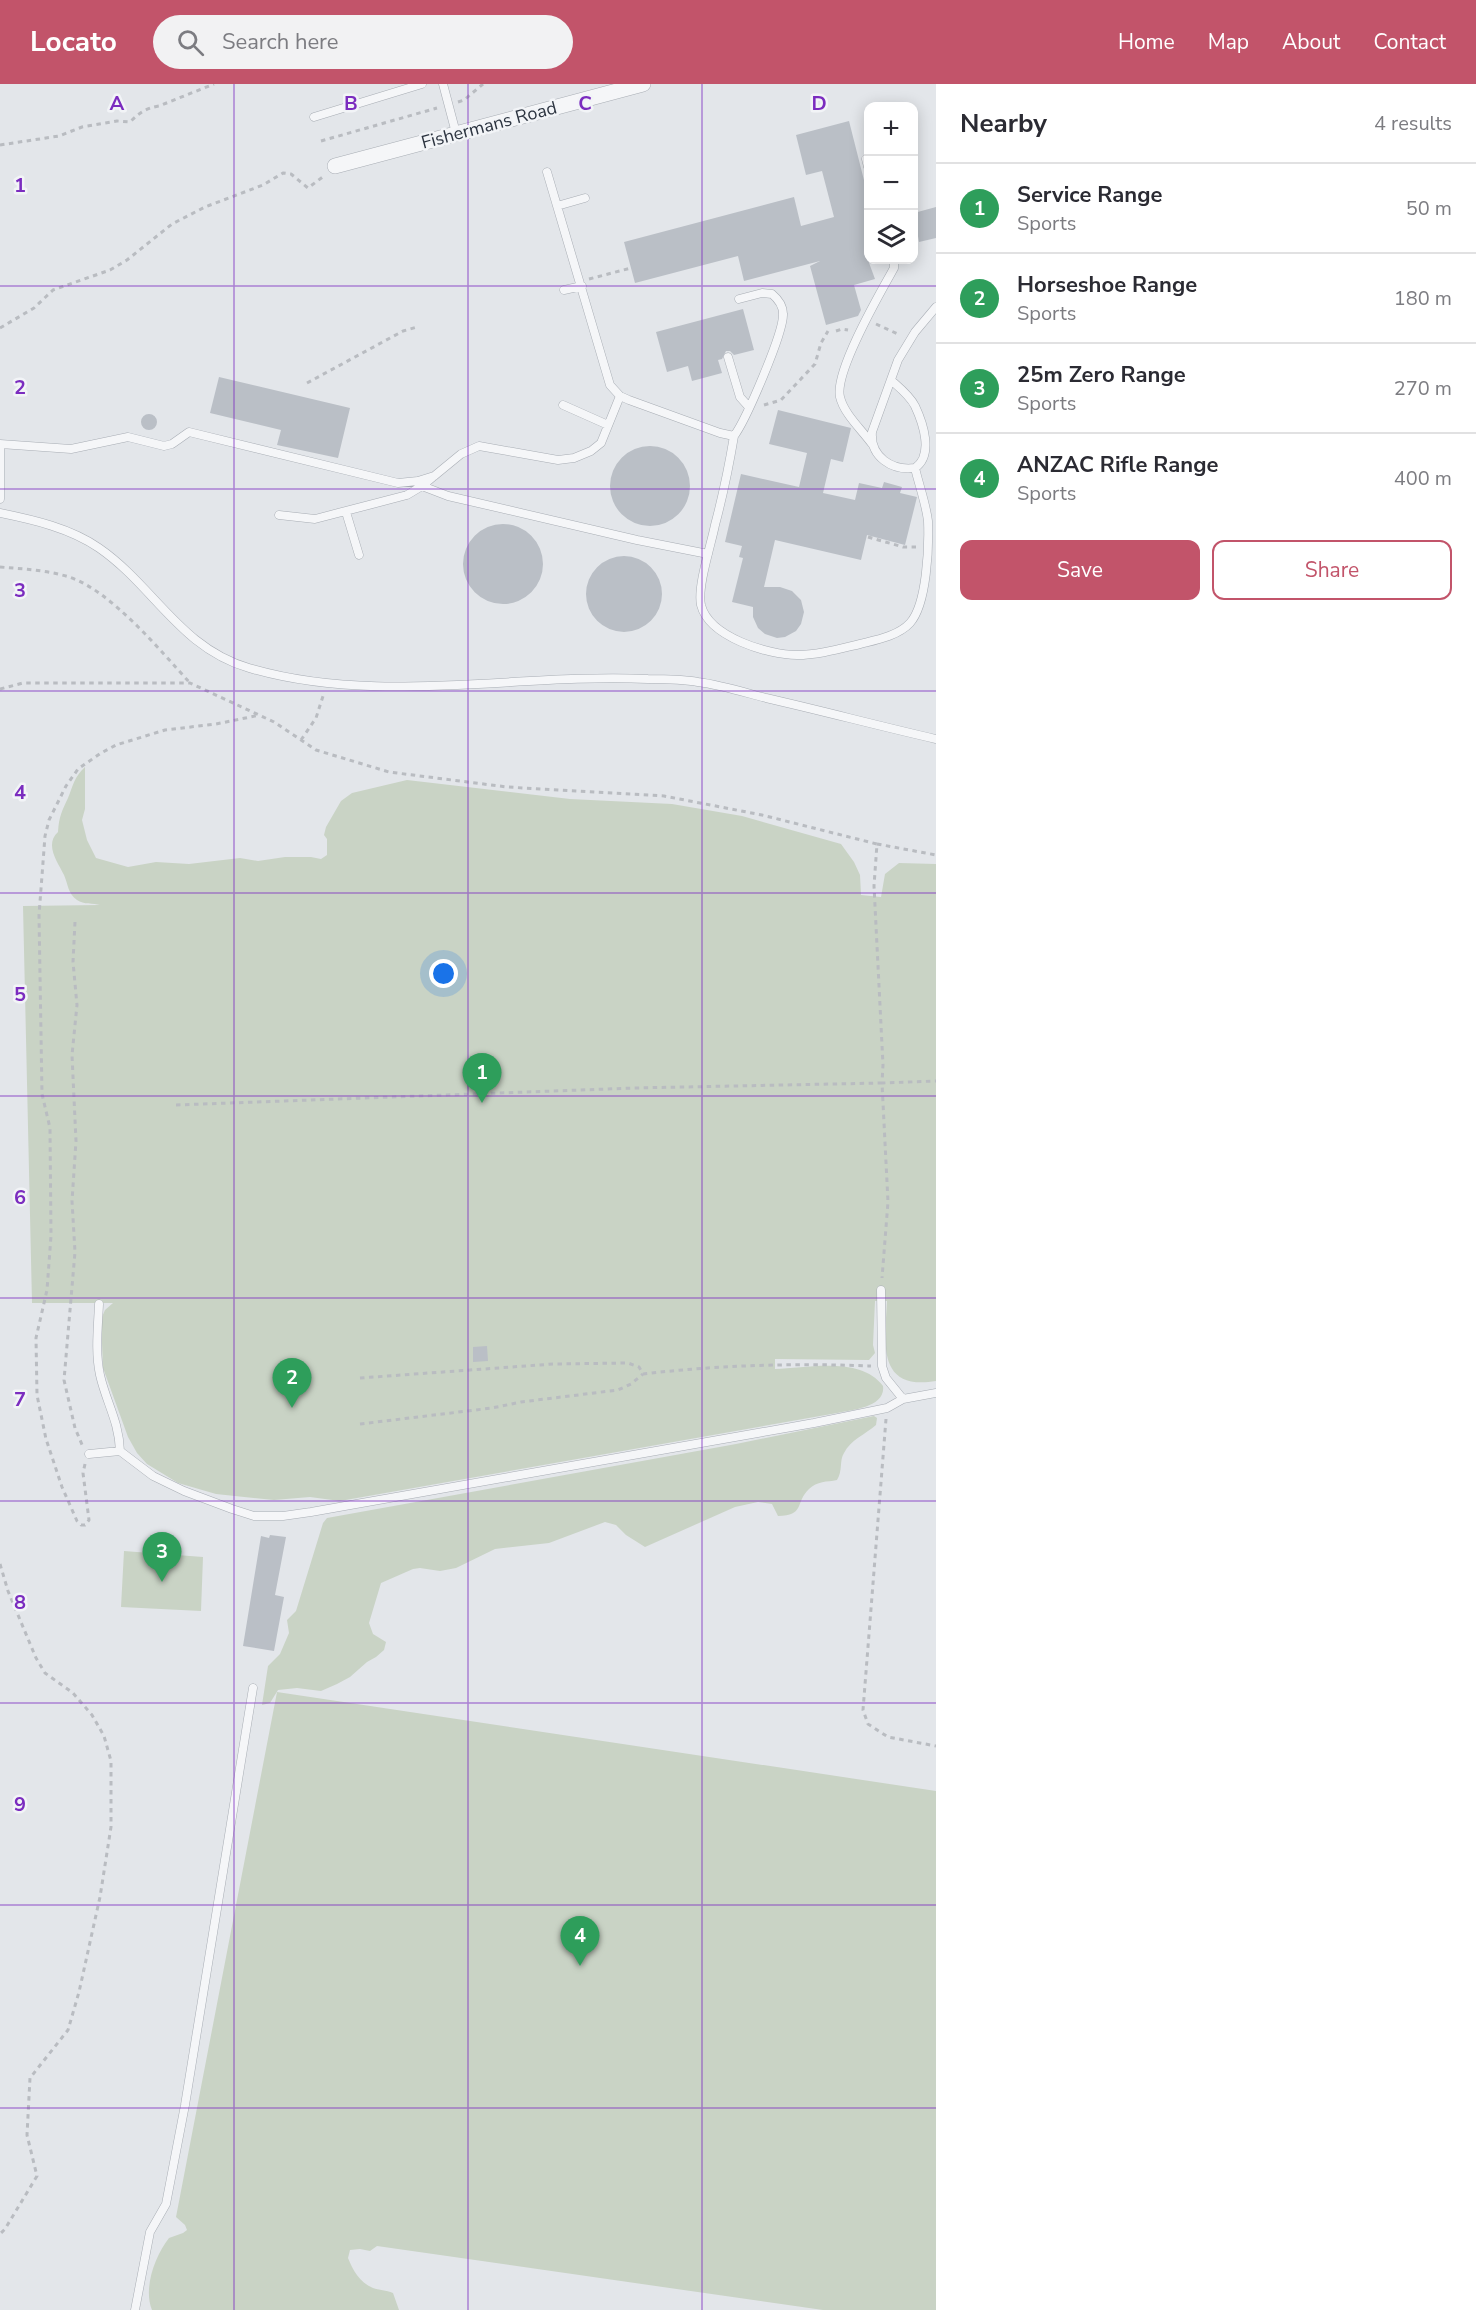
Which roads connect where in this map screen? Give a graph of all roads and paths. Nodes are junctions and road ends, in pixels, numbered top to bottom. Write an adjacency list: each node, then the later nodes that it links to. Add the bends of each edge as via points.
1 (214, 84): 10 (path, via 150,107 130,122 82,127 59,136)
2 (422, 84): 7 (lane)
3 (443, 84): 6 (lane)
4 (483, 84): 6 (path, via 464,100)
5 (642, 84): 8 (street, Fishermans Road)
6 (448, 105): 8 (lane); 9 (path)
7 (314, 117)
8 (456, 134): 11 (street, Fishermans Road)
9 (321, 141)
10 (0, 145)
11 (335, 166): 22 (path, via 308,188 291,174 283,173 263,185 205,207 172,224 110,270 52,290 34,308)
12 (547, 172): 14 (lane)
13 (585, 198): 14 (lane)
14 (557, 206): 17 (lane)
15 (894, 264): 33 (lane, via 849,358 840,386 844,407)
16 (631, 268): 17 (path)
17 (581, 284): 18 (lane); 27 (lane, via 609,385)
18 (564, 290)
19 (739, 299): 29 (lane, via 772,294 783,315 761,383)
20 (936, 307): 25 (lane, via 905,347)
21 (417, 327): 26 (path)
22 (0, 328)
23 (828, 331): 29 (path, via 815,364 781,400)
24 (728, 357): 29 (lane, via 740,397)
25 (892, 381): 33 (lane, via 873,428); 34 (lane, via 913,402 923,431 926,452)
26 (307, 382)
27 (620, 396): 30 (lane); 31 (lane)
28 (563, 405): 30 (lane)
29 (748, 406): 31 (lane)
30 (608, 425): 35 (lane, via 600,443 574,458 558,460 479,446 461,454)
31 (734, 436): 45 (lane)
32 (0, 444): 35 (lane, via 64,449 128,437 164,446 189,432 398,483); 37 (lane)
33 (873, 445): 34 (lane, via 884,462)
34 (915, 468): 42 (lane)
35 (435, 476): 36 (lane)
36 (422, 486): 38 (lane, via 407,495); 45 (lane, via 448,496)
37 (0, 499)
38 (346, 512): 40 (lane, via 307,519); 46 (lane)
39 (0, 513): 48 (lane, via 54,527 97,546 140,582 183,631 213,652 249,668)
40 (279, 515)
41 (936, 515): 42 (lane)
42 (928, 521): 44 (lane)
43 (868, 537): 44 (path, via 903,547)
44 (926, 547): 45 (lane, via 924,588 914,617 904,628 867,642 802,655 756,648 710,623 700,597)
45 (708, 554)
46 (359, 555)
47 (0, 567): 49 (path, via 70,577 97,591)
48 (326, 682): 52 (path, via 316,718); 53 (lane, via 399,686 569,679 698,681)
49 (189, 683): 50 (path, via 23,684); 51 (path)
50 (0, 689)
51 (260, 715): 52 (path); 70 (path, via 146,734 101,753 78,769 66,786 45,836 39,915 42,1094 50,1128 51,1236 47,1290 36,1338 36,1395 56,1471 81,1525 89,1520 83,1473)
52 (301, 740): 54 (path, via 316,750 389,772 507,787 664,796)
53 (936, 740)
54 (877, 843): 55 (path); 58 (path, via 874,886)
55 (936, 855)
56 (75, 922): 70 (path, via 75,1252 64,1380 78,1436)
57 (936, 1081): 58 (path)
58 (882, 1083): 59 (path, via 634,1088); 60 (path, via 888,1202)
59 (176, 1106)
60 (881, 1290): 62 (lane)
61 (99, 1304): 69 (lane, via 98,1365 120,1435)
62 (882, 1366): 63 (path, via 786,1363); 66 (lane, via 886,1378)
63 (643, 1374): 64 (path, via 639,1367 618,1363); 68 (path, via 618,1390)
64 (360, 1378)
65 (936, 1393): 66 (lane)
66 (903, 1399): 67 (lane)
67 (887, 1408): 69 (lane, via 283,1516 254,1516 184,1491 153,1476); 73 (path, via 863,1710 868,1724 888,1737)
68 (360, 1424)
69 (120, 1451): 70 (lane)
70 (89, 1454)
71 (0, 1564): 74 (path, via 45,1673 73,1693 104,1736 111,1761 112,1792 100,1897 68,2030 30,2078 27,2135 37,2176)
72 (253, 1688): 75 (lane, via 185,2105 166,2204 150,2232)
73 (936, 1746)
74 (0, 2234)
75 (135, 2310)

